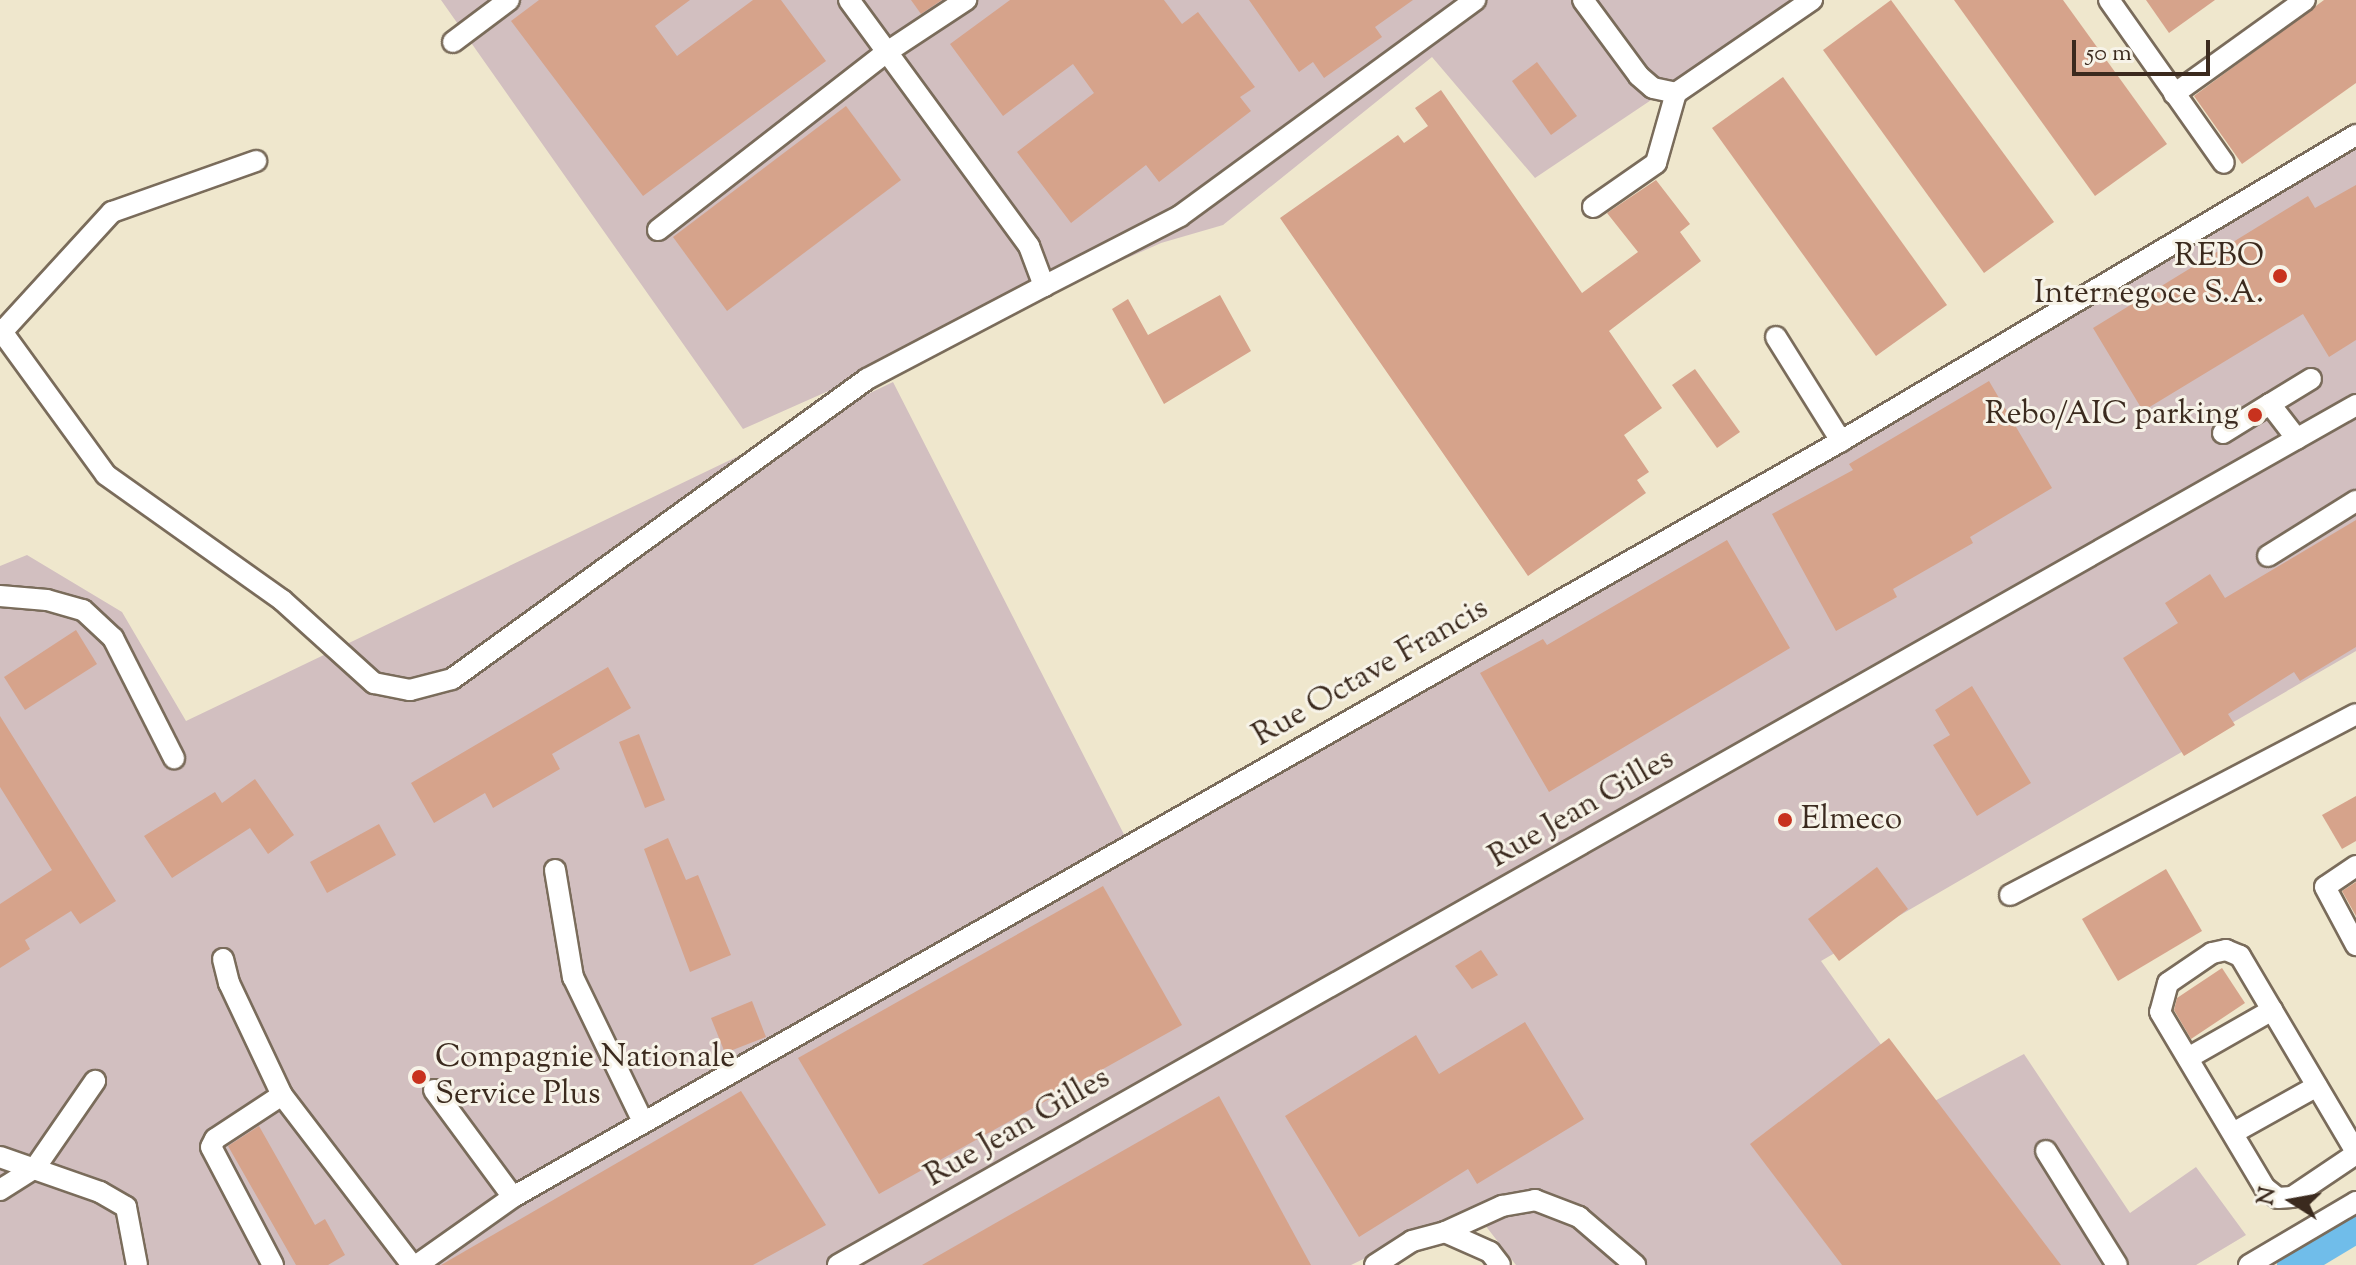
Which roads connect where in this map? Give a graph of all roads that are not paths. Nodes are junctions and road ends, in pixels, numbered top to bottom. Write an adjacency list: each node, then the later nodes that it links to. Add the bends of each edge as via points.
1 (509, 0): 9 (street)
2 (849, 0): 10 (street)
3 (966, 0): 10 (street)
4 (1475, 0): 18 (street, via 1180,216)
5 (1583, 0): 11 (street, via 1639,76 1653,88)
6 (1812, 0): 11 (street)
7 (2109, 0): 12 (street)
8 (2305, 0): 12 (street)
9 (453, 42)
10 (887, 52): 17 (street); 18 (street, via 1029,246)
11 (1676, 93): 16 (street, via 1656,163)
12 (2174, 94): 15 (street)
13 (2356, 135): 26 (street, Rue Octave Francis)
14 (256, 161): 19 (street, via 112,212)
15 (2224, 163)
16 (1593, 207)
17 (658, 230)
18 (1044, 286): 19 (street, via 867,379 452,679 410,690 374,683 282,600 106,475)
19 (1, 330)
20 (1776, 337): 26 (street)
21 (2311, 379): 22 (street)
22 (2270, 404): 24 (street); 25 (street)
23 (2356, 405): 25 (street, Rue Jean Gilles)
24 (2223, 433)
25 (2297, 439): 56 (street, Rue Jean Gilles)
26 (1841, 441): 43 (street, Rue Octave Francis)
27 (2356, 501): 28 (street)
28 (2268, 556)
29 (0, 596): 31 (street, via 83,610 113,638)
30 (2356, 714): 34 (street)
31 (174, 758)
32 (2356, 866): 35 (street, via 2325,887)
33 (555, 870): 43 (street, via 573,977)
34 (2010, 895)
35 (2356, 945)
36 (223, 959): 42 (street, via 229,983)
37 (2272, 1010): 38 (street); 38 (street, via 2240,956 2226,950 2212,953 2168,983 2161,994 2160,1012); 40 (street)
38 (2188, 1058): 44 (street)
39 (95, 1081): 48 (street)
40 (2317, 1086): 44 (street); 46 (street)
41 (434, 1090): 50 (street)
42 (282, 1095): 54 (street, via 215,1139 211,1147); 55 (street)
43 (643, 1122): 50 (street, Rue Octave Francis)
44 (2233, 1133): 46 (street, via 2265,1188 2278,1198 2292,1197)
45 (2046, 1151): 60 (street)
46 (2356, 1153)
47 (0, 1157): 48 (street)
48 (35, 1168): 49 (street); 53 (street, via 126,1207)
49 (0, 1190)
50 (513, 1197): 55 (street, Rue Octave Francis)
51 (2356, 1202): 61 (street)
52 (1445, 1232): 57 (street, via 1412,1241); 58 (street, via 1490,1252); 59 (street, via 1502,1206 1535,1200 1579,1217)
53 (137, 1265)
54 (273, 1265)
55 (414, 1265)
56 (838, 1265)
57 (1375, 1265)
58 (1500, 1265)
59 (1635, 1265)
60 (2117, 1265)
61 (2249, 1265)

